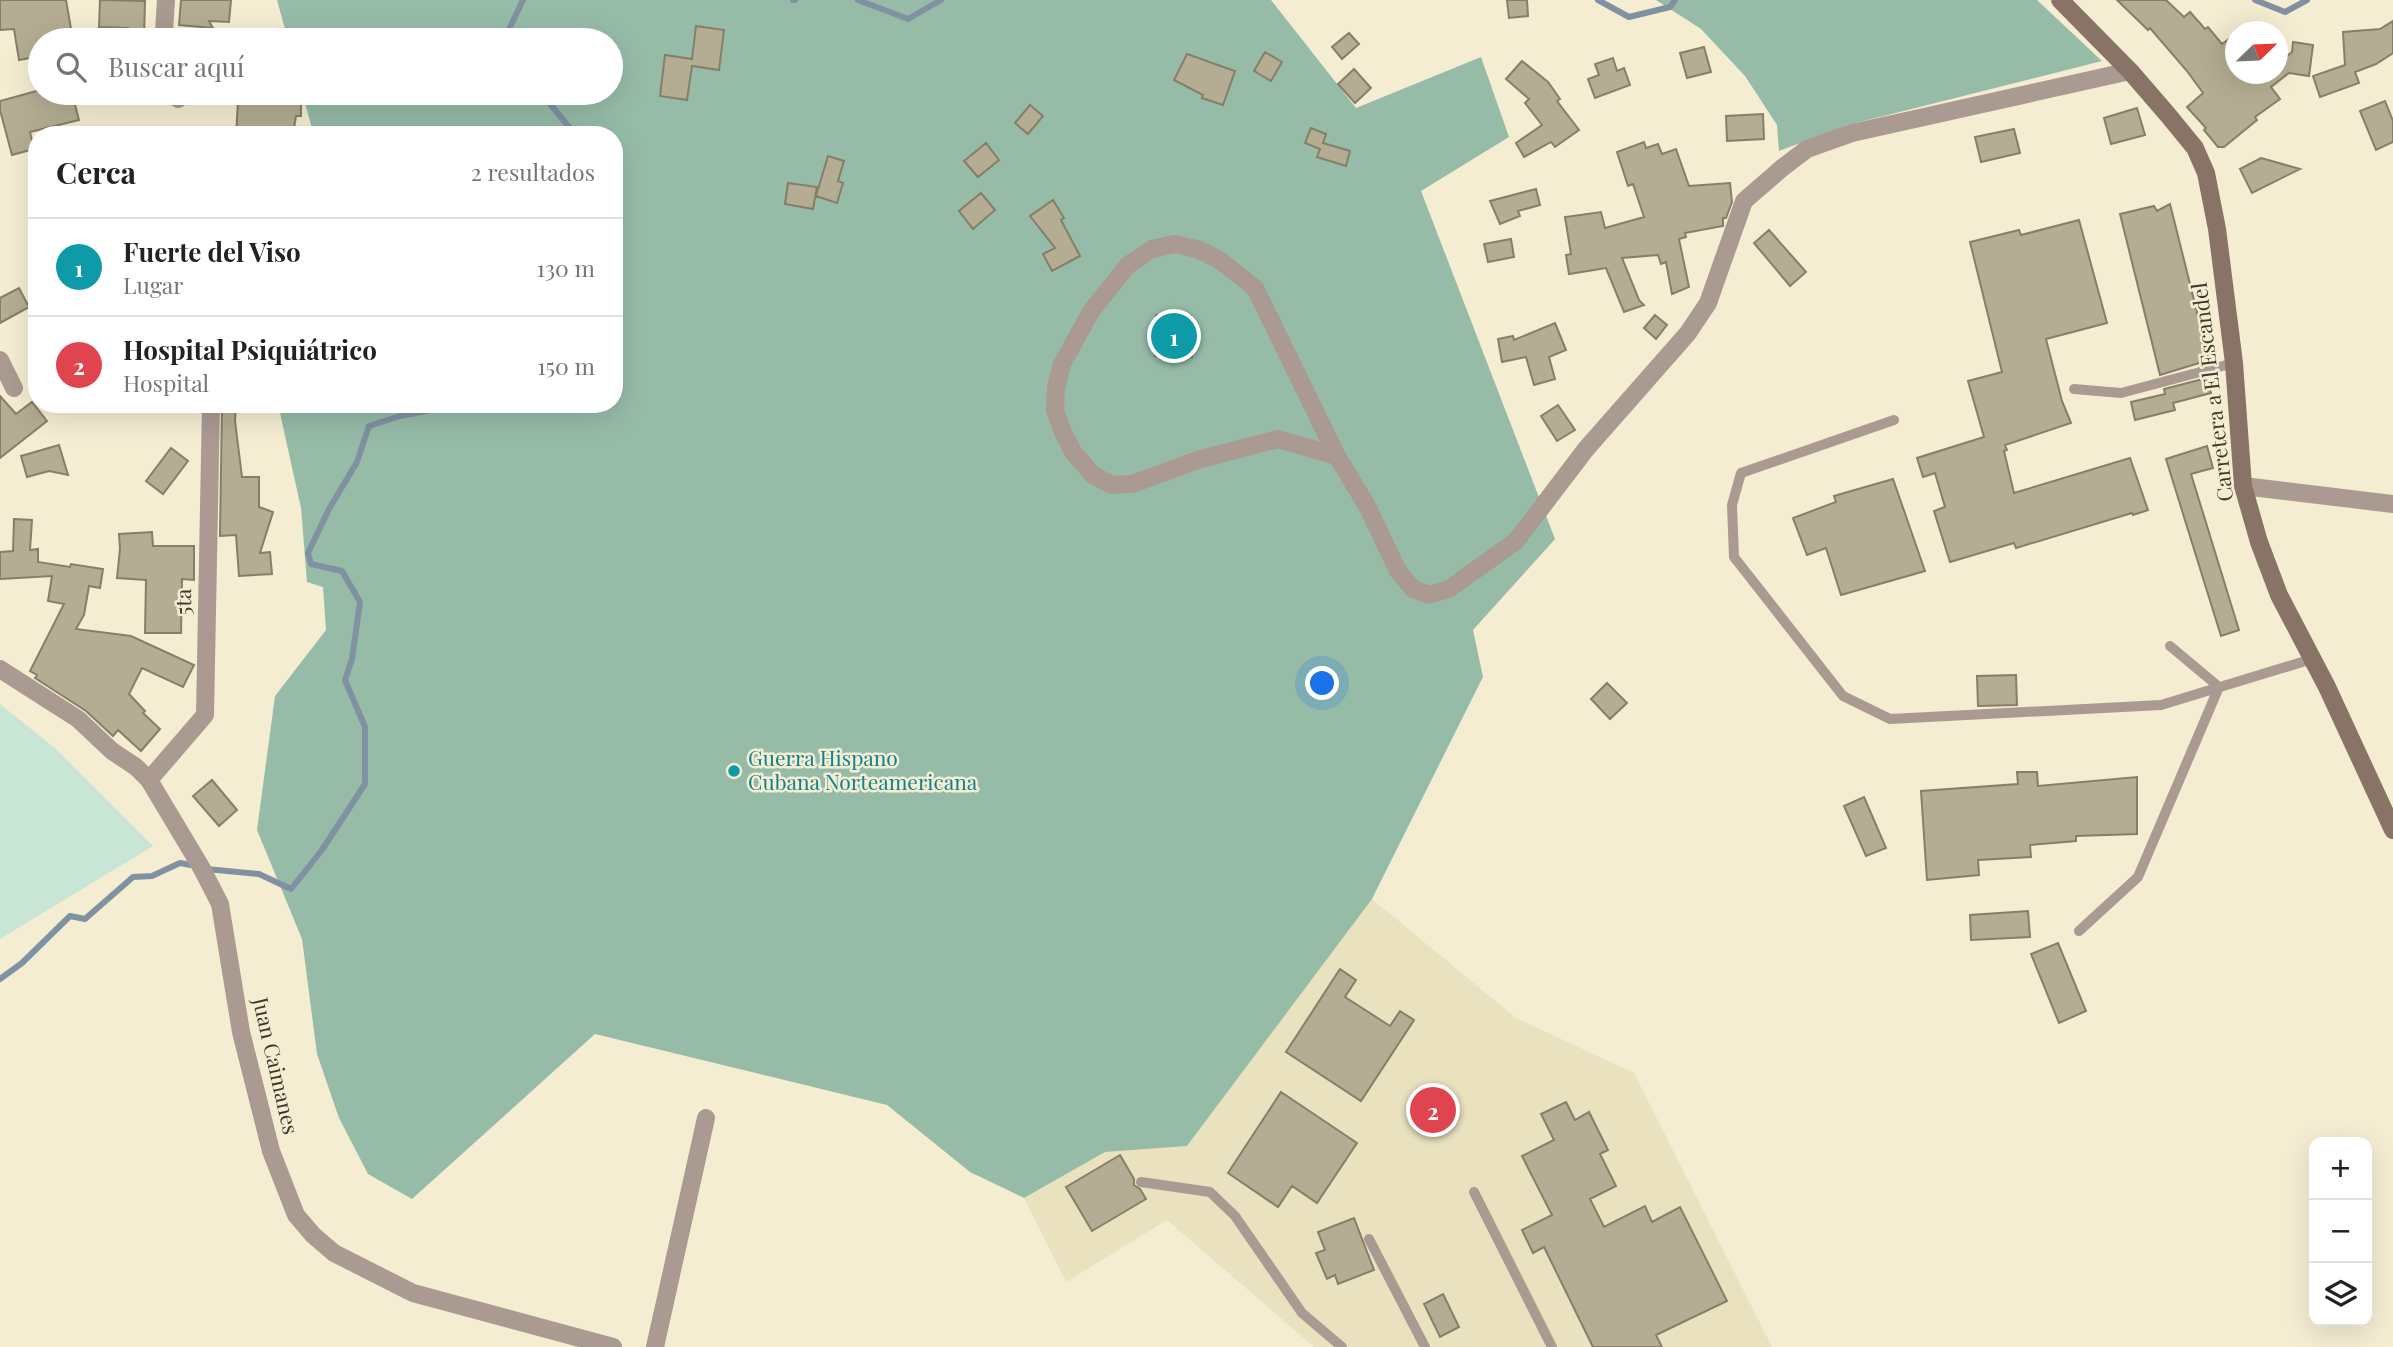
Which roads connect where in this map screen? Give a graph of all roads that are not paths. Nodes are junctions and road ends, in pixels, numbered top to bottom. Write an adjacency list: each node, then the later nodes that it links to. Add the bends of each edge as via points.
1 (166, 0): 3 (street)
2 (2060, 0): 4 (street, Carretera a El Escandel)
3 (164, 28)
4 (2130, 71): 6 (street, Carretera a El Escandel, via 2195,148 2206,173); 11 (street, via 1852,133 1807,149 1782,168 1744,201 1708,303 1688,333 1586,449 1516,541 1449,589 1429,595 1413,589 1398,571)
5 (0, 360): 7 (street)
6 (2234, 363): 8 (lane, via 2120,393); 12 (street, Carretera a El Escandel)
7 (14, 388)
8 (2074, 389)
9 (211, 413): 18 (street, 5ta, via 205,715)
10 (1895, 420): 17 (lane, via 1741,473 1732,505 1734,557 1843,696 1890,719 2161,705)
11 (1338, 456): 11 (street, via 1255,288 1197,249 1174,244 1152,249 1128,265 1092,310 1062,364 1055,410 1062,430 1093,475 1112,485 1132,484 1201,459 1278,439)
12 (2243, 486): 13 (street); 15 (street, Carretera a El Escandel, via 2279,595)
13 (2393, 504)
14 (2170, 646): 17 (lane)
15 (2312, 659): 17 (lane); 19 (street, Carretera a El Escandel)
16 (0, 669): 18 (street, Juan Caimanes, via 78,719)
17 (2219, 687): 20 (lane, via 2138,877)
18 (149, 780): 25 (street, Juan Caimanes, via 219,904 241,1032 271,1151 296,1215 334,1254 413,1293)
19 (2393, 830)
20 (2079, 931)
21 (706, 1118): 26 (street)
22 (1141, 1182): 27 (lane, via 1210,1192 1235,1216 1302,1313)
23 (1474, 1192): 29 (lane)
24 (1369, 1239): 28 (lane)
25 (613, 1347)
26 (655, 1347)
27 (1342, 1347)
28 (1425, 1347)
29 (1552, 1347)

